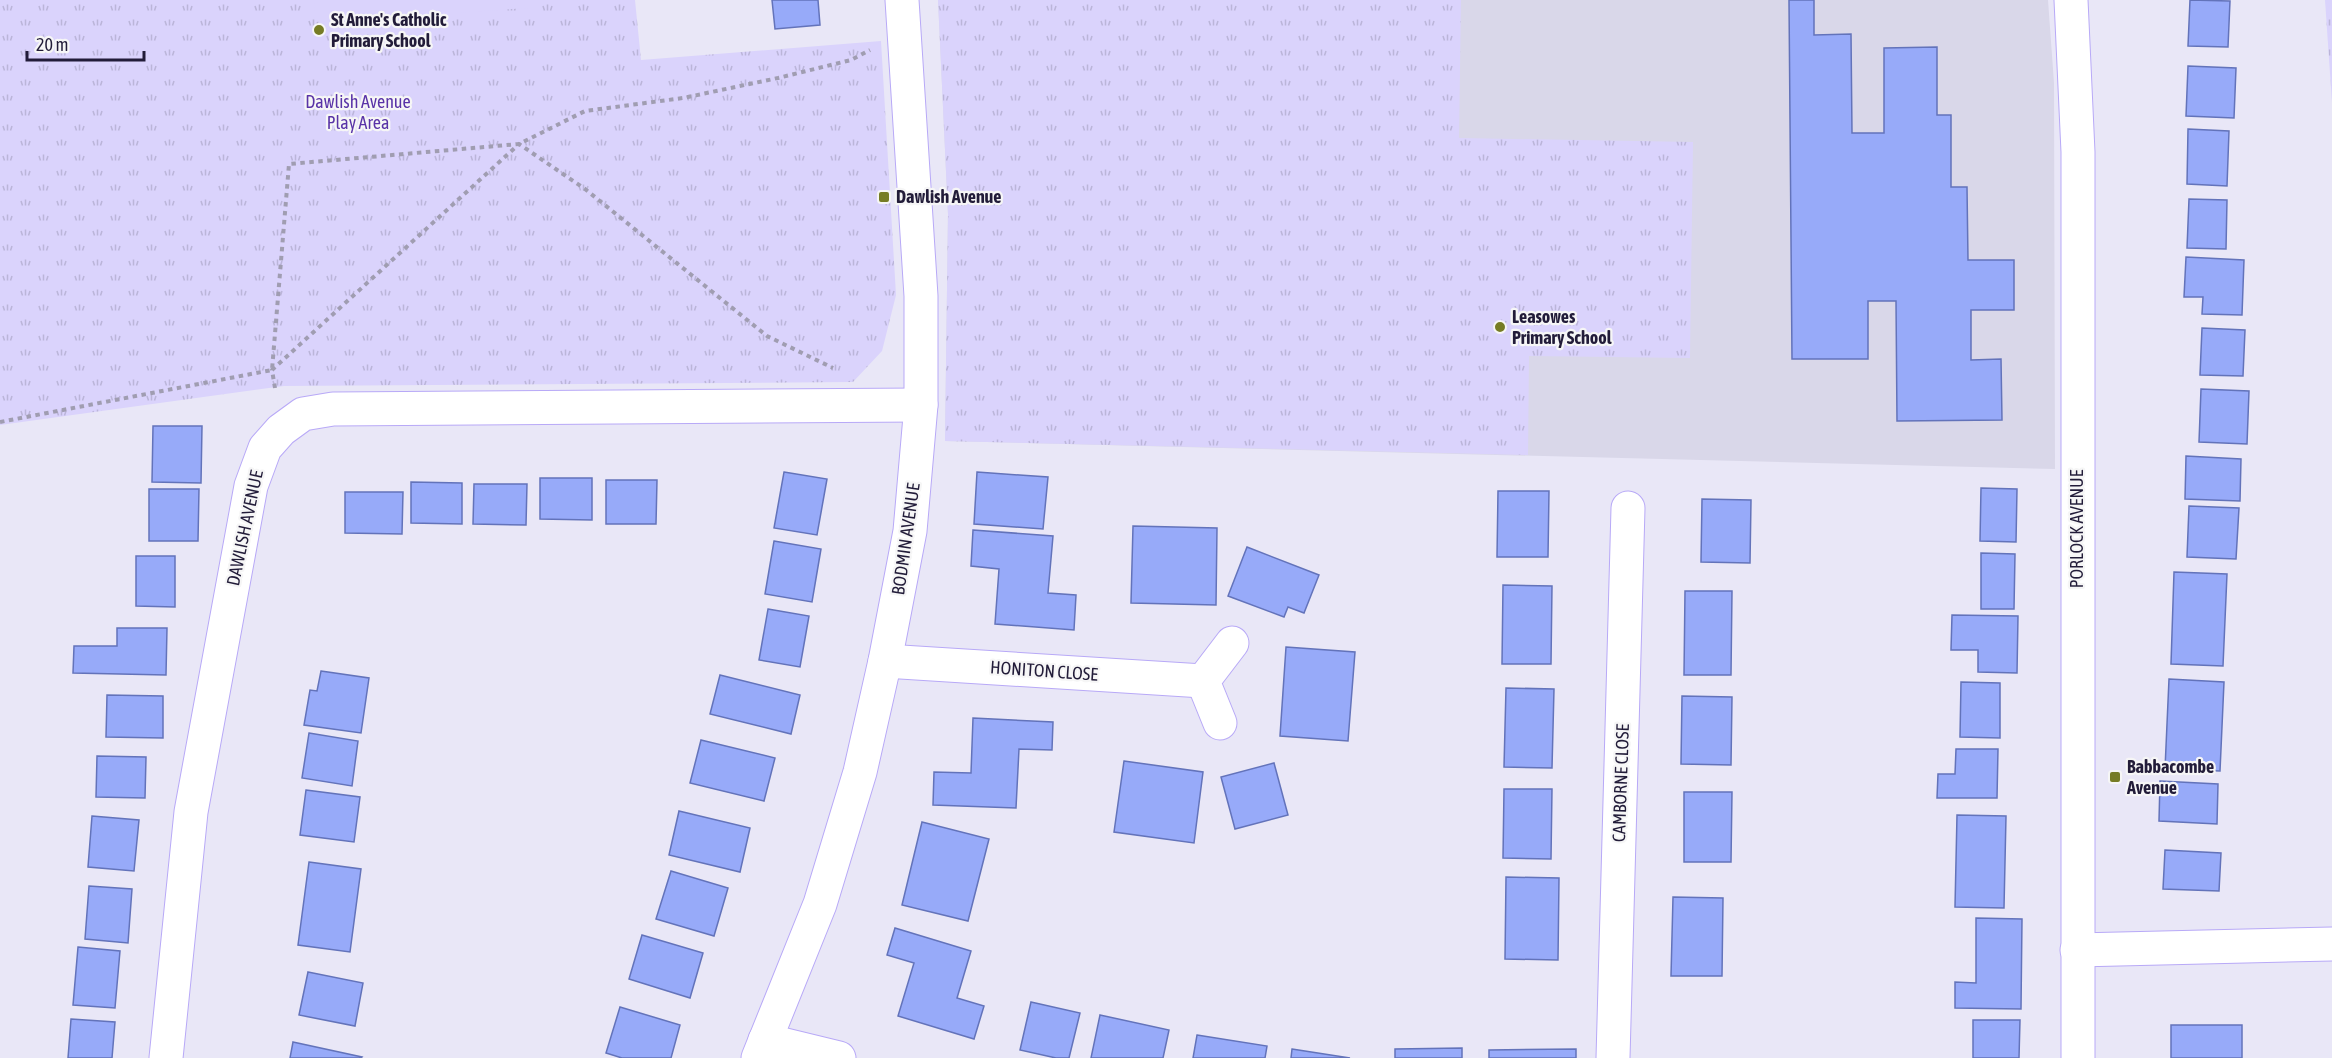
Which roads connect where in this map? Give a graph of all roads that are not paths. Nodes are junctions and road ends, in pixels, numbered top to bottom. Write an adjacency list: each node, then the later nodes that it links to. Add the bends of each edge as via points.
1 (2071, 0): 10 (street, PORLOCK AVENUE, via 2078,152)
2 (903, 15): 3 (street, BODMIN AVENUE, via 921,296)
3 (921, 405): 6 (street, BODMIN AVENUE, via 910,531); 12 (street, DAWLISH AVENUE, via 333,409 303,414 281,430 265,448 254,476 240,544 191,812)
4 (1628, 508): 14 (street, CAMBORNE CLOSE)
5 (1232, 643): 7 (street)
6 (885, 661): 7 (street, HONITON CLOSE); 11 (street, BODMIN AVENUE, via 860,772 819,904)
7 (1203, 681): 8 (street)
8 (1220, 723)
9 (2332, 944): 10 (street)
10 (2077, 950): 15 (street, PORLOCK AVENUE)
11 (761, 1049): 13 (street)
12 (166, 1058)
13 (839, 1058)
14 (1613, 1058)
15 (2078, 1058)

